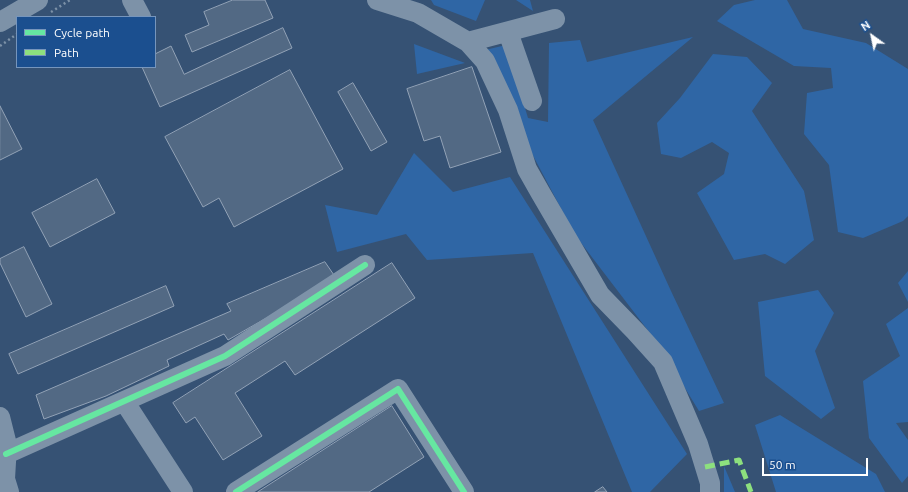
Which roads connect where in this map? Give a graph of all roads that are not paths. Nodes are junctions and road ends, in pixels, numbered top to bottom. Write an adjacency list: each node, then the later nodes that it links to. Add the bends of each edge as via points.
1 (132, 0): 6 (street)
2 (377, 0): 10 (street, via 418,13)
3 (43, 7): 5 (street)
4 (16, 16): 8 (street)
5 (17, 16)
6 (140, 16)
7 (555, 19): 9 (street)
8 (0, 22)
9 (508, 32): 10 (street); 11 (street)
10 (468, 42): 20 (street, via 485,61 508,110 528,169 600,295 662,362 698,444 710,483)
11 (532, 101)
12 (366, 266): 13 (street, via 225,356)
13 (124, 401): 15 (street); 17 (street)
14 (0, 417): 15 (street, via 7,446)
15 (6, 454): 16 (street, via 5,479)
16 (9, 492)
17 (183, 492)
18 (236, 492): 19 (street, via 398,389)
19 (464, 492)
20 (710, 492)

